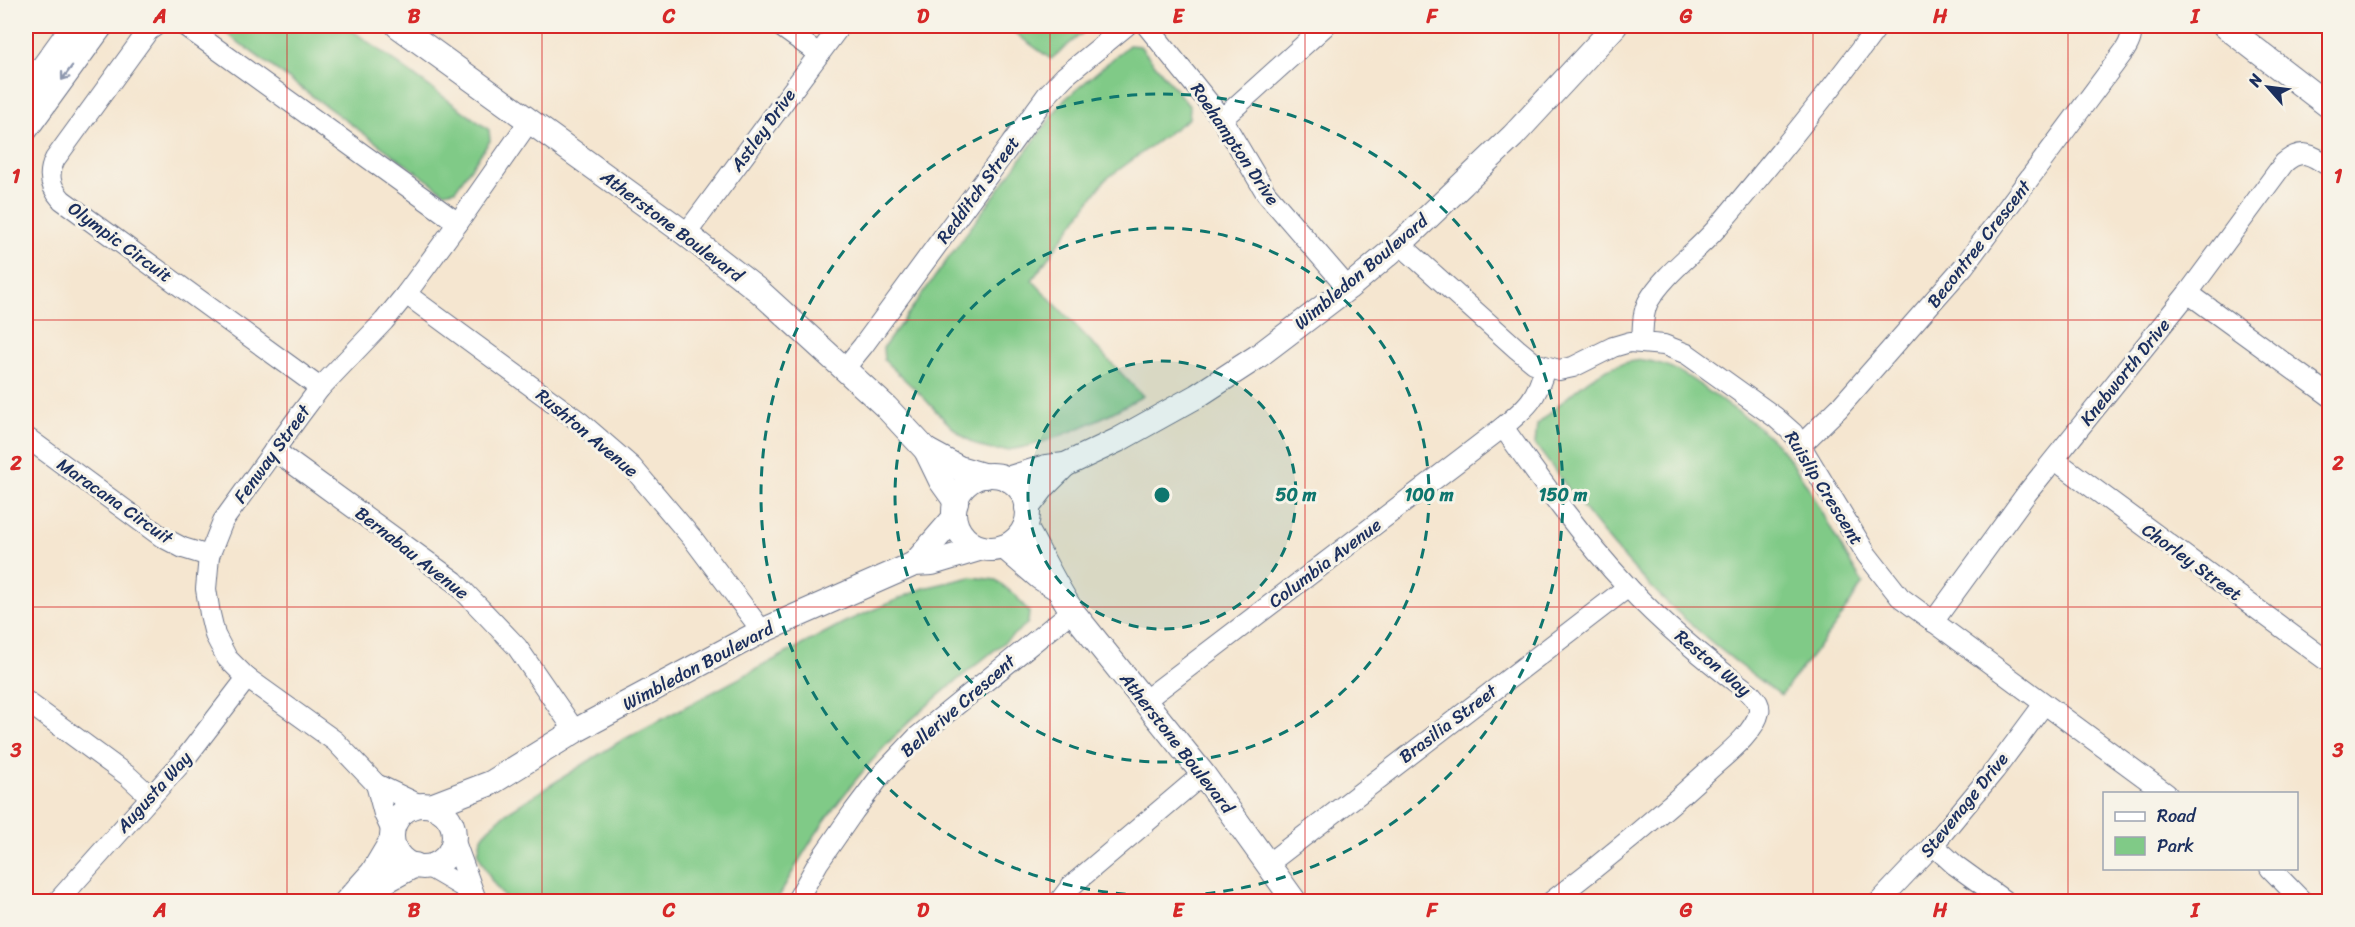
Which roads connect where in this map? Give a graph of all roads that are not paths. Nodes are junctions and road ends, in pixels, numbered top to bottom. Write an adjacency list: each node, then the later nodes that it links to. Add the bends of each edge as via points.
1 (74, 26): 16 (street)
2 (101, 26): 20 (street, one-way to 20)
3 (155, 26): 31 (street, Olympic Circuit, via 55,159 50,169 54,191)
4 (184, 26): 22 (street)
5 (398, 26): 19 (street, Atherstone Boulevard)
6 (780, 26): 15 (street)
7 (840, 26): 15 (street, Astley Drive)
8 (1125, 26): 30 (street, Redditch Street, via 1047,95)
9 (1147, 26): 18 (street, Roehampton Drive)
10 (1324, 26): 18 (street)
11 (1615, 26): 24 (street, Wimbledon Boulevard, via 1513,136)
12 (1878, 26): 28 (street, via 1714,231 1658,287 1643,318)
13 (2130, 26): 35 (street, Becontree Crescent, via 2132,32 2125,50 1964,266 1839,408)
14 (2225, 26): 17 (street)
15 (819, 54): 23 (street, Astley Drive)
16 (26, 91)
17 (2330, 107)
18 (1222, 119): 25 (street, Roehampton Drive, via 1266,193)
19 (530, 120): 22 (street, Fenway Street); 23 (street, Atherstone Boulevard)
20 (26, 129)
21 (2330, 167): 26 (street, Knebworth Drive, via 2308,154 2292,156 2284,163)
22 (458, 223): 27 (street, Fenway Street)
23 (686, 234): 30 (street, Atherstone Boulevard, via 759,291)
24 (1400, 244): 25 (street, Wimbledon Boulevard); 29 (street, via 1517,349)
25 (1348, 288): 39 (street, Wimbledon Boulevard, via 1257,357 1197,396)
26 (2188, 293): 32 (street); 38 (street, Knebworth Drive)
27 (406, 294): 31 (street, Fenway Street); 50 (street, Rushton Avenue, via 580,422 632,467 693,539)
28 (1642, 342): 29 (street, Ruislip Crescent, via 1613,347 1573,368); 35 (street, Ruislip Crescent, via 1687,354 1775,417)
29 (1545, 367): 33 (street, Columbia Avenue, via 1540,387 1528,405)
30 (845, 368): 37 (street, Atherstone Boulevard)
31 (320, 388): 36 (street, Fenway Street)
32 (2330, 396)
33 (1503, 427): 47 (street, Reston Way); 54 (street, Columbia Avenue)
34 (26, 437): 44 (street, Maracana Circuit, via 162,537)
35 (1801, 445): 49 (street, Ruislip Crescent, via 1886,581)
36 (274, 450): 44 (street, Fenway Street, via 223,521); 56 (street, Bernabau Avenue, via 454,581 517,647)
37 (926, 450): 40 (street, Atherstone Boulevard, via 959,468); 41 (street, Atherstone Boulevard)
38 (2055, 460): 49 (street, Knebworth Drive); 51 (street, Chorley Street)
39 (1065, 465): 40 (street, Wimbledon Boulevard); 42 (street, Wimbledon Boulevard, via 1044,486)
40 (996, 478): 41 (street, via 970,482); 42 (street, via 1021,491)
41 (955, 510): 43 (street, via 961,534 967,540); 45 (street, Wimbledon Boulevard)
42 (1026, 518): 43 (street, via 1012,542); 46 (street, Atherstone Boulevard)
43 (993, 548): 45 (street, Wimbledon Boulevard); 46 (street, Atherstone Boulevard)
44 (209, 556): 52 (street, Fenway Street, via 206,589 215,635 227,658)
45 (914, 564): 50 (street, Wimbledon Boulevard)
46 (1055, 587): 48 (street, Atherstone Boulevard)
47 (1628, 587): 66 (street, Brasilia Street); 75 (street, Reston Way, via 1686,643 1750,693 1759,702 1760,711 1736,745 1655,819)
48 (1072, 611): 54 (street, Atherstone Boulevard); 72 (street, Bellerive Crescent, via 910,744 854,811)
49 (1933, 622): 55 (street, Ruislip Crescent)
50 (762, 631): 56 (street, Wimbledon Boulevard)
51 (2330, 663)
52 (247, 678): 59 (street, Fenway Street, via 335,741); 61 (street, Augusta Way)
53 (26, 701): 61 (street)
54 (1144, 701): 57 (street, Atherstone Boulevard)
55 (2044, 704): 60 (street, Ruislip Crescent); 65 (street, Stevenage Drive)
56 (574, 731): 58 (street, Wimbledon Boulevard)
57 (1203, 774): 66 (street, Atherstone Boulevard); 73 (street, via 1071,886)
58 (490, 783): 62 (street, Wimbledon Boulevard); 63 (street, Wimbledon Boulevard)
59 (376, 784): 62 (street, Fenway Street); 64 (street, Fenway Street)
60 (2164, 792)
61 (151, 797): 71 (street, Augusta Way)
62 (426, 806): 63 (street, via 446,815); 64 (street, via 405,811 394,824)
63 (453, 835): 67 (street, via 452,847 442,860); 70 (street)
64 (392, 836): 67 (street, via 400,856); 69 (street, via 372,872)
65 (1933, 845): 76 (street, Stevenage Drive); 77 (street)
66 (1269, 863): 74 (street, Atherstone Boulevard)
67 (421, 866): 69 (street); 70 (street, via 457,883)
68 (2272, 870): 78 (street)
69 (351, 897)
70 (477, 899)
71 (57, 902)
72 (796, 902)
73 (1059, 902)
74 (1295, 902)
75 (1551, 902)
76 (1879, 902)
77 (2006, 902)
78 (2303, 902)

